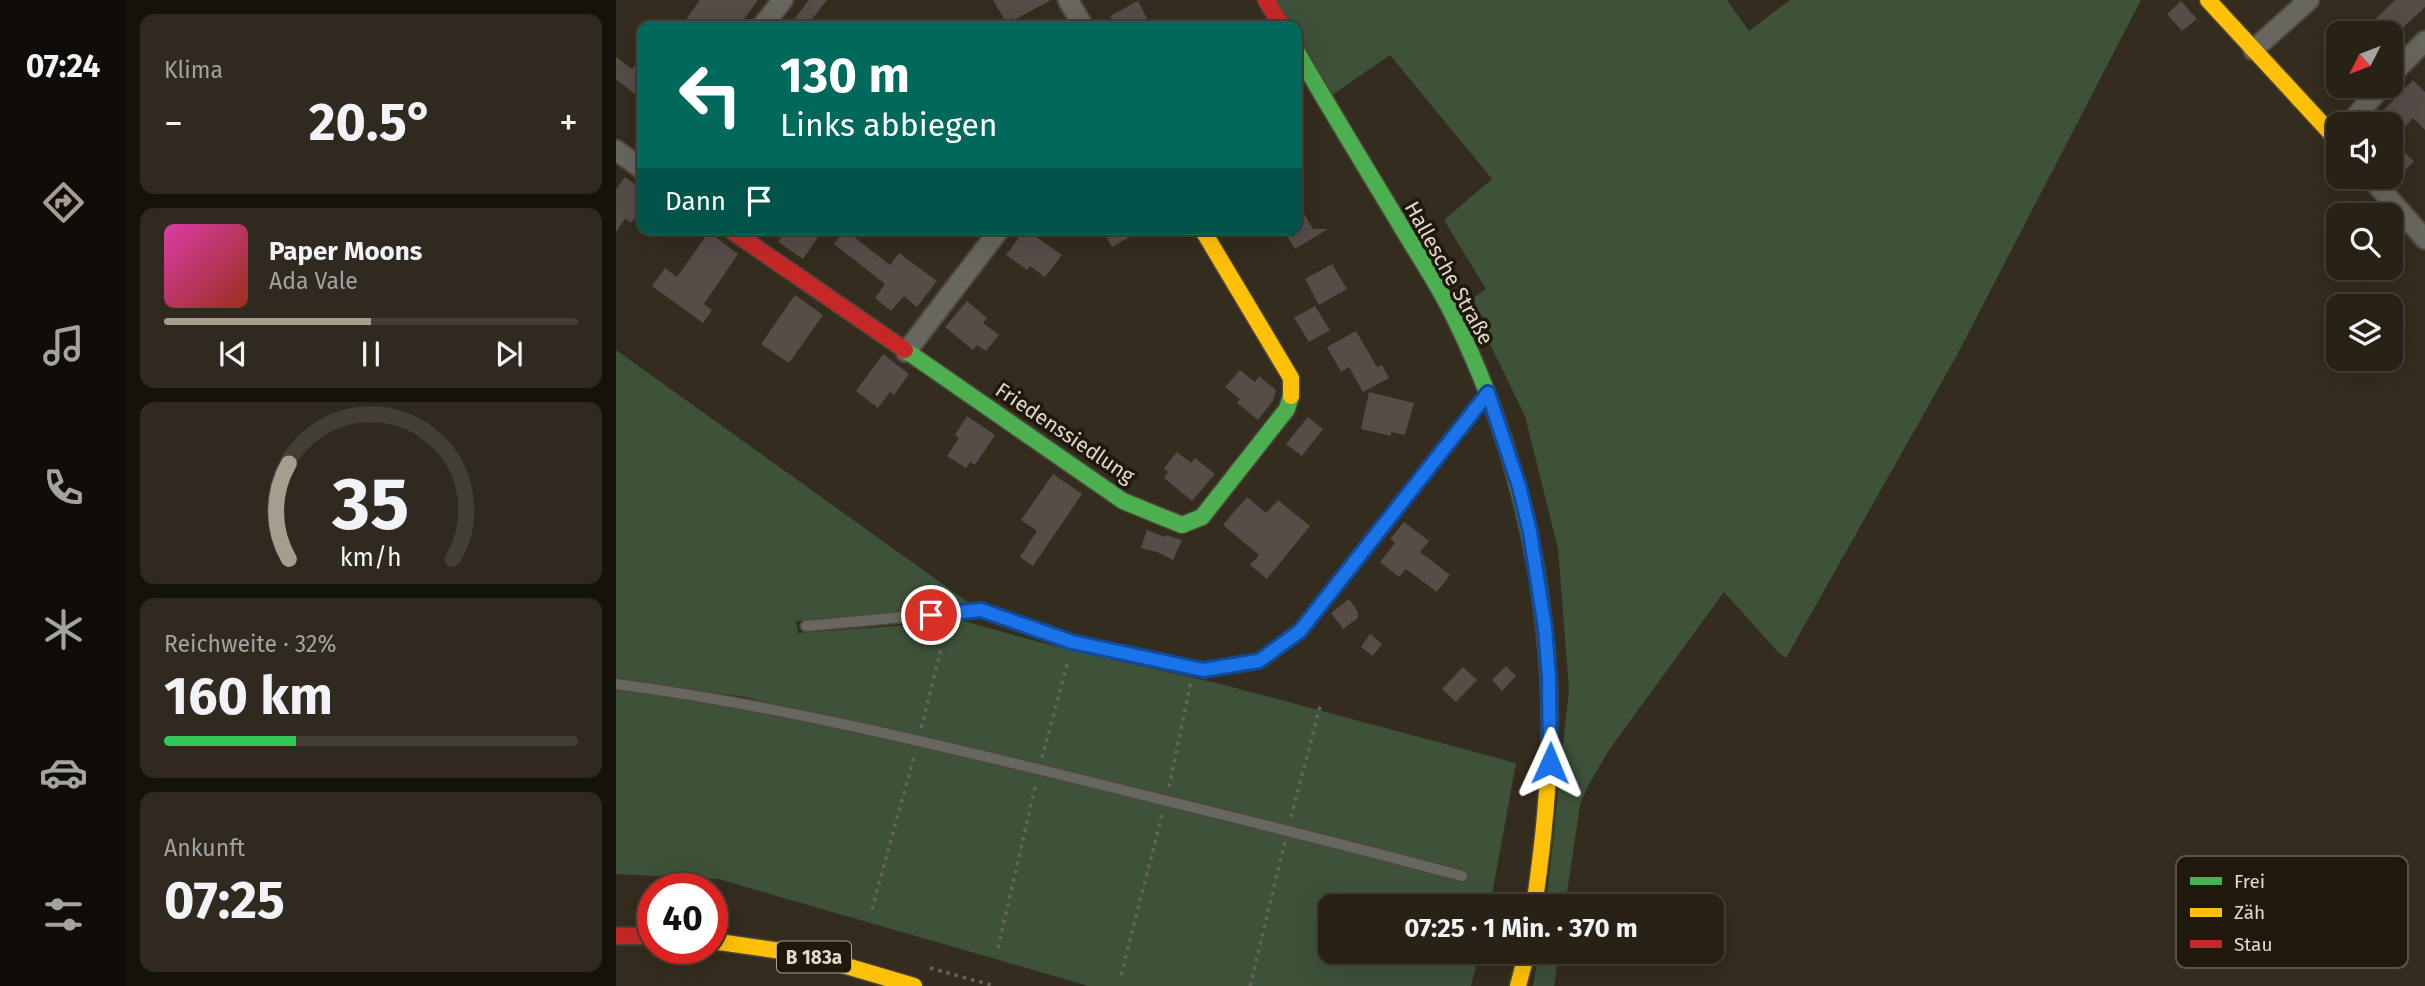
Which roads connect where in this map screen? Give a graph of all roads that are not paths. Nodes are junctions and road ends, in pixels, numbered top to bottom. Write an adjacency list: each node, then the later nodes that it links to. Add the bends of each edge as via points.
1 (783, 0): 6 (street)
2 (1068, 0): 7 (street)
3 (1266, 0): 8 (street)
4 (2208, 0): 10 (street)
5 (2309, 0): 10 (street)
6 (766, 21)
7 (1080, 21)
8 (1279, 21)
9 (2425, 41): 12 (street)
10 (2253, 50): 15 (street)
11 (1302, 60): 24 (street, Hallesche Straße, via 1452,313)
12 (2403, 63)
13 (2372, 98): 14 (street)
14 (2360, 112)
15 (2326, 121)
16 (616, 150): 17 (street)
17 (637, 165)
18 (2381, 189): 22 (street)
19 (738, 235): 23 (street, Friedenssiedlung)
20 (995, 235): 23 (street)
21 (1206, 235): 23 (street, Friedenssiedlung, via 1291,378 1292,394 1287,410 1202,517 1182,525 1123,501)
22 (2425, 239)
23 (906, 352)
24 (1488, 393): 25 (lane, via 1300,631 1259,661 1191,668 1072,642 981,610); 28 (street, Hallesche Straße, via 1522,498 1545,628 1549,782)
25 (806, 626)
26 (616, 684): 27 (lane, via 765,707 918,741)
27 (1462, 876)
28 (1535, 894)
29 (616, 936): 30 (street)
30 (637, 936)
31 (728, 943): 33 (street, B 183a, via 808,955)
32 (1524, 964): 34 (street)
33 (914, 986)
34 (1518, 986)

